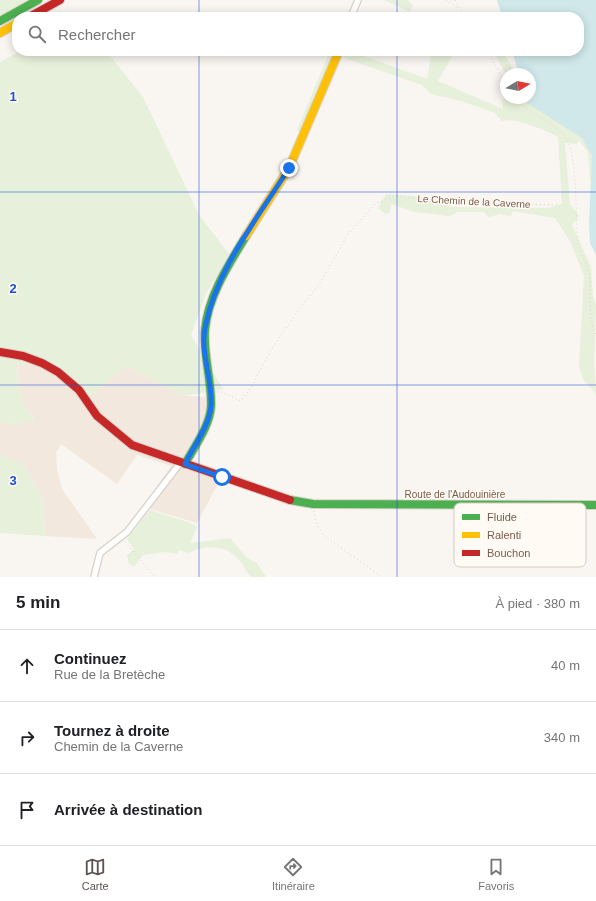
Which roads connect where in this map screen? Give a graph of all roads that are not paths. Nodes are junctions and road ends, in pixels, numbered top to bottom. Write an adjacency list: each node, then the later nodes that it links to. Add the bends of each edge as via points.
1 (38, 0): 4 (main road)
2 (60, 0): 5 (main road)
3 (358, 0): 6 (street)
4 (16, 12)
5 (38, 12)
6 (353, 12)
7 (12, 14): 8 (main road)
8 (0, 21)
9 (12, 26): 10 (main road)
10 (0, 32)
11 (337, 56): 13 (main road, via 289,168 225,270 212,303 205,328 204,348 211,393 208,420)
12 (0, 352): 13 (main road, Route de l'Audouinière, via 23,356 58,372 79,390 97,416 132,445)
13 (183, 463): 14 (main road, Route de l'Audouinière, via 282,498 313,504); 17 (street, via 121,537 100,553)
14 (454, 504)
15 (586, 505): 16 (main road, Route de l'Audouinière)
16 (596, 505)
17 (94, 577)

